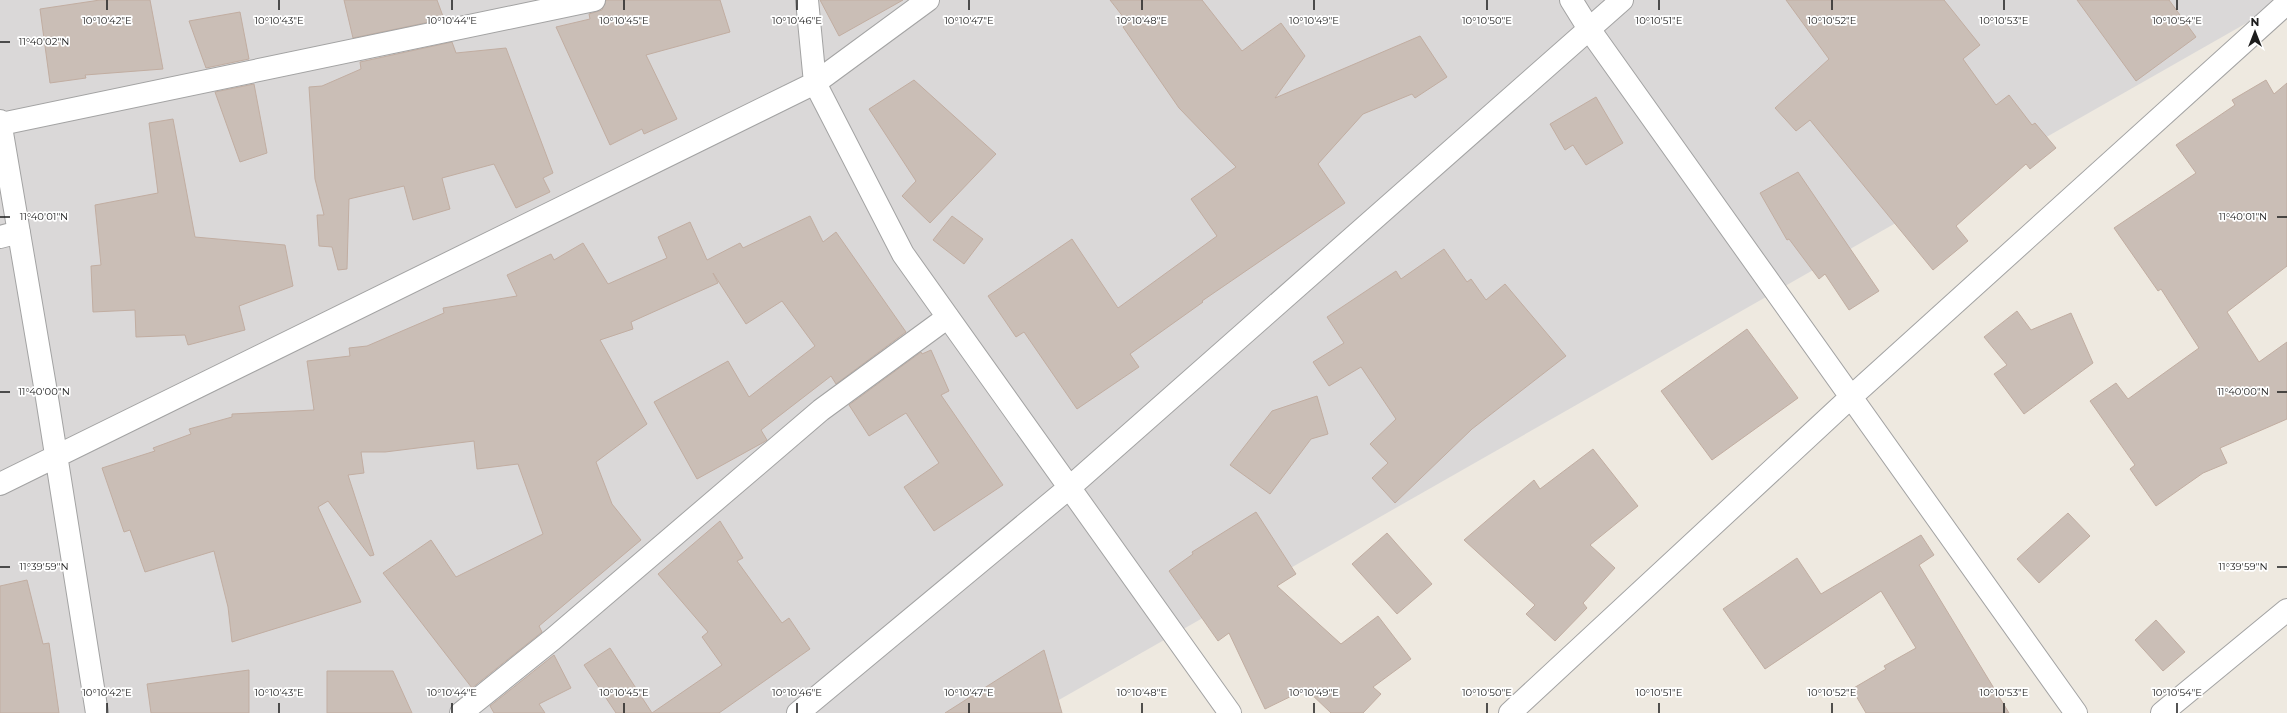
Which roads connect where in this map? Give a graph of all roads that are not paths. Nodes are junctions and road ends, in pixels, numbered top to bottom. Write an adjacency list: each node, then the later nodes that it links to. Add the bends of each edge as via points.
1 (594, 0): 9 (street)
2 (807, 0): 8 (street)
3 (928, 0): 8 (street)
4 (1571, 0): 7 (street)
5 (1622, 0): 7 (street)
6 (2287, 3): 12 (street)
7 (1590, 29): 12 (street); 15 (street)
8 (815, 84): 11 (street, via 903,254); 13 (street)
9 (0, 122): 10 (street)
10 (10, 234): 13 (street)
11 (948, 316): 15 (street); 18 (street, via 821,410 559,634)
12 (1852, 397): 21 (street); 22 (street)
13 (56, 457): 14 (street); 17 (street)
14 (0, 484)
15 (1070, 487): 19 (street); 20 (street)
16 (2287, 610): 23 (street)
17 (96, 713)
18 (461, 713)
19 (798, 713)
20 (1230, 713)
21 (1510, 713)
22 (2076, 713)
23 (2162, 713)

